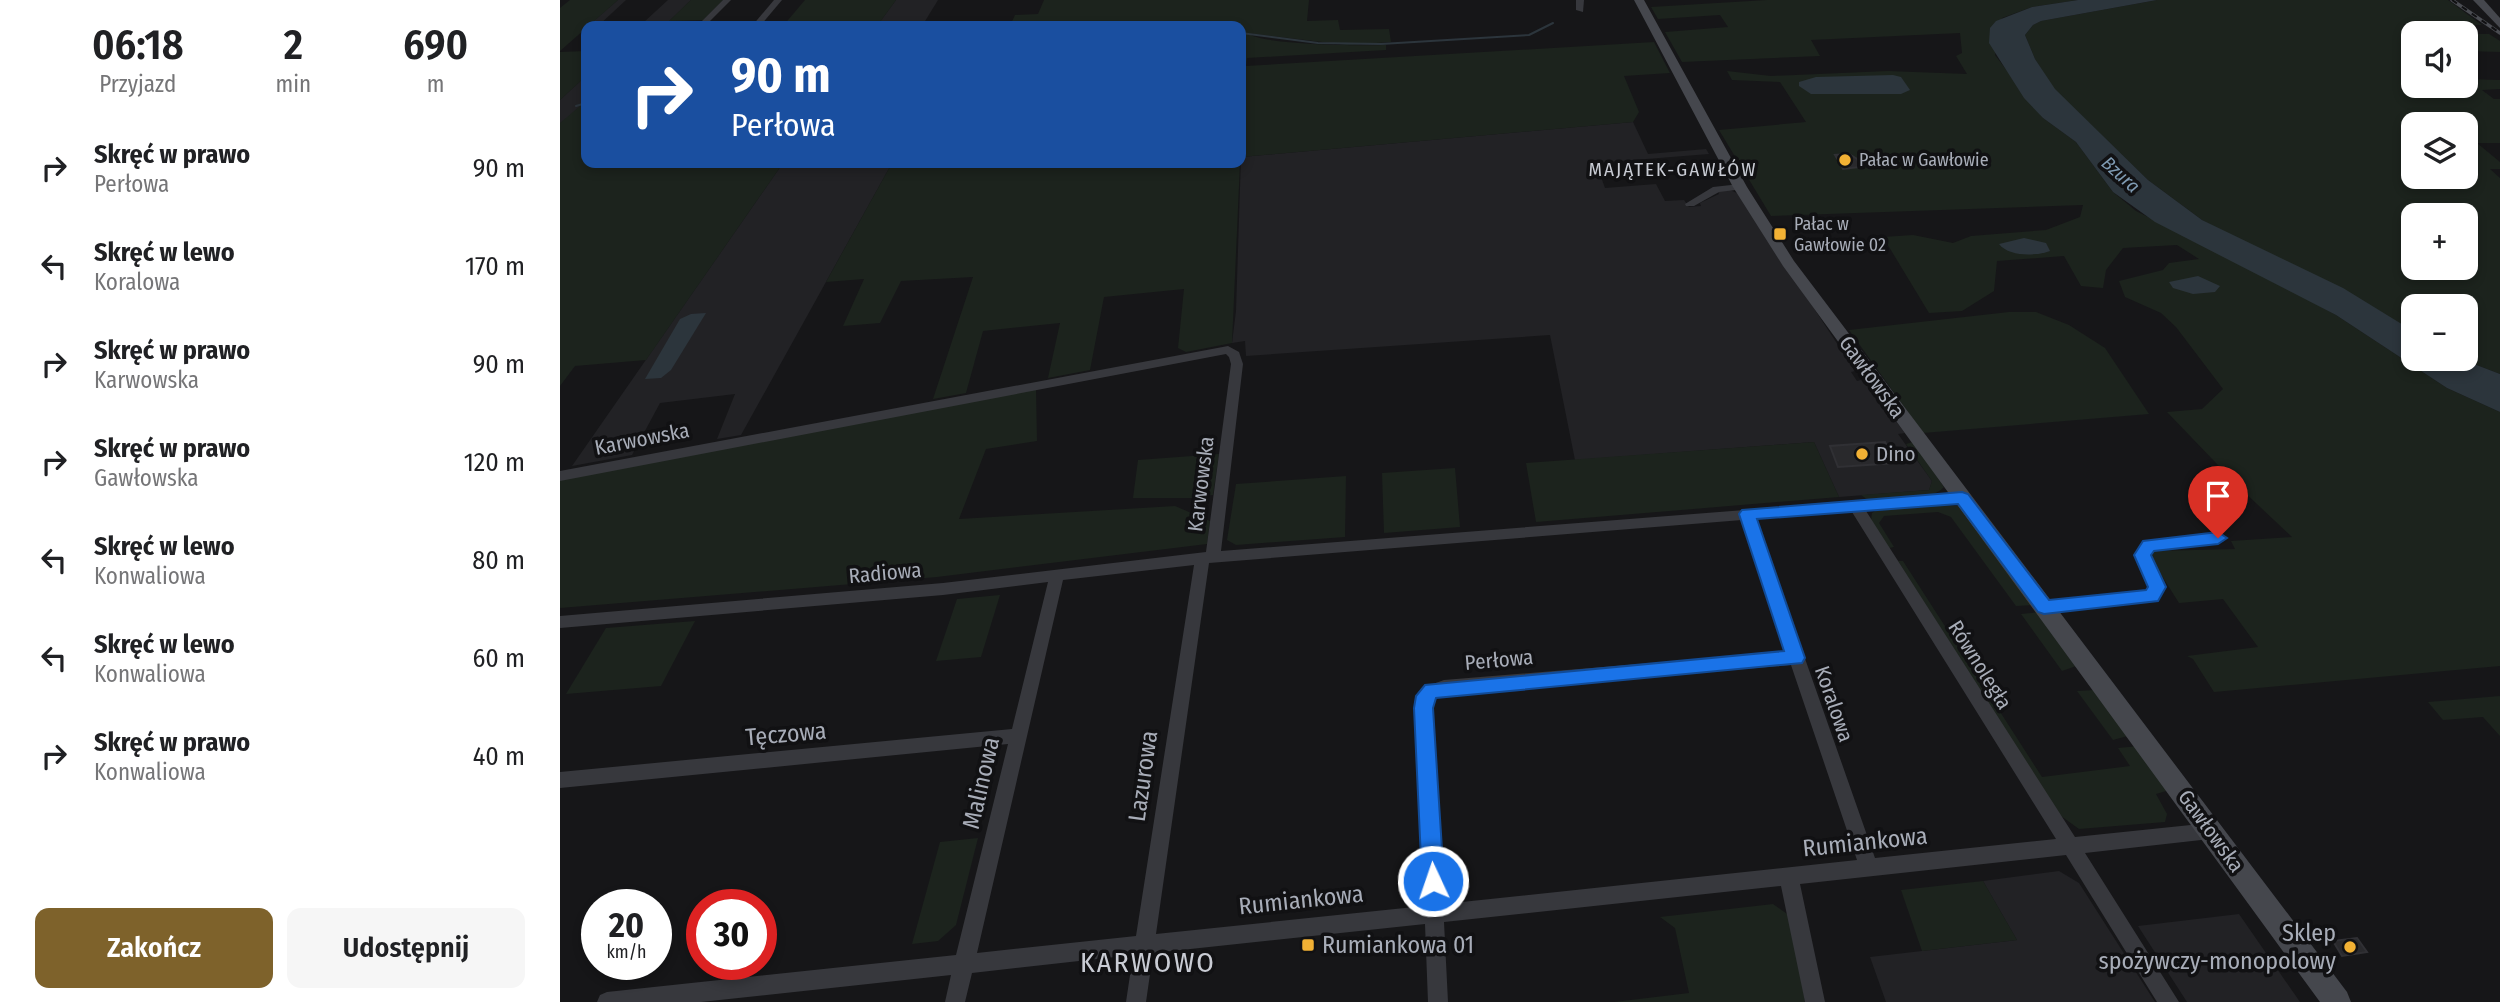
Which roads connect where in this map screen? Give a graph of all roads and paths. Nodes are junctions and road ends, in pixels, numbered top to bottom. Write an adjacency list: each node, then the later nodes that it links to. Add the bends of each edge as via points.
1 (727, 0): 7 (street)
2 (778, 0): 8 (street)
3 (1580, 0): 6 (street)
4 (1639, 0): 10 (street, Gawłowska)
5 (2478, 0): 9 (street)
6 (1580, 10)
7 (706, 21)
8 (759, 21)
9 (2500, 25)
10 (1740, 187): 11 (street, via 1717,189); 13 (street, Gawłowska, via 1788,263)
11 (1690, 204)
12 (560, 476): 17 (street, Karwowska, via 1228,350 1237,364)
13 (1962, 498): 14 (street, Karwowska); 19 (street, Gawłowska)
14 (1856, 506): 15 (street, Karwowska); 25 (street, Równoległa)
15 (1747, 514): 17 (street, Karwowska); 21 (street, Koralowa)
16 (2218, 538): 19 (street, via 2149,545 2143,555 2157,587 2151,596)
17 (1207, 557): 18 (street, Radiowa); 29 (street, Lazurowa)
18 (1057, 575): 20 (street, Radiowa); 22 (street, Malinowa)
19 (2044, 607): 24 (street, Gawłowska)
20 (560, 622)
21 (1796, 658): 26 (street, Koralowa); 28 (street, Perłowa, via 1444,687 1428,693 1424,708)
22 (1017, 736): 23 (street, Tęczowa); 30 (street, Malinowa)
23 (560, 780)
24 (2210, 831): 25 (street, Rumiankowa); 37 (street, Gawłowska)
25 (2069, 847): 26 (street, Rumiankowa); 36 (street, Równoległa)
26 (1868, 868): 27 (street, Rumiankowa)
27 (1789, 877): 28 (street, Rumiankowa); 35 (street)
28 (1434, 912): 29 (street, Rumiankowa); 34 (street)
29 (1144, 942): 30 (street, Rumiankowa); 33 (street, Lazurowa)
30 (966, 961): 31 (street, Rumiankowa); 32 (street, Malinowa)
31 (607, 1002)
32 (955, 1002)
33 (1136, 1002)
34 (1438, 1002)
35 (1815, 1002)
36 (2169, 1002)
37 (2337, 1002)

